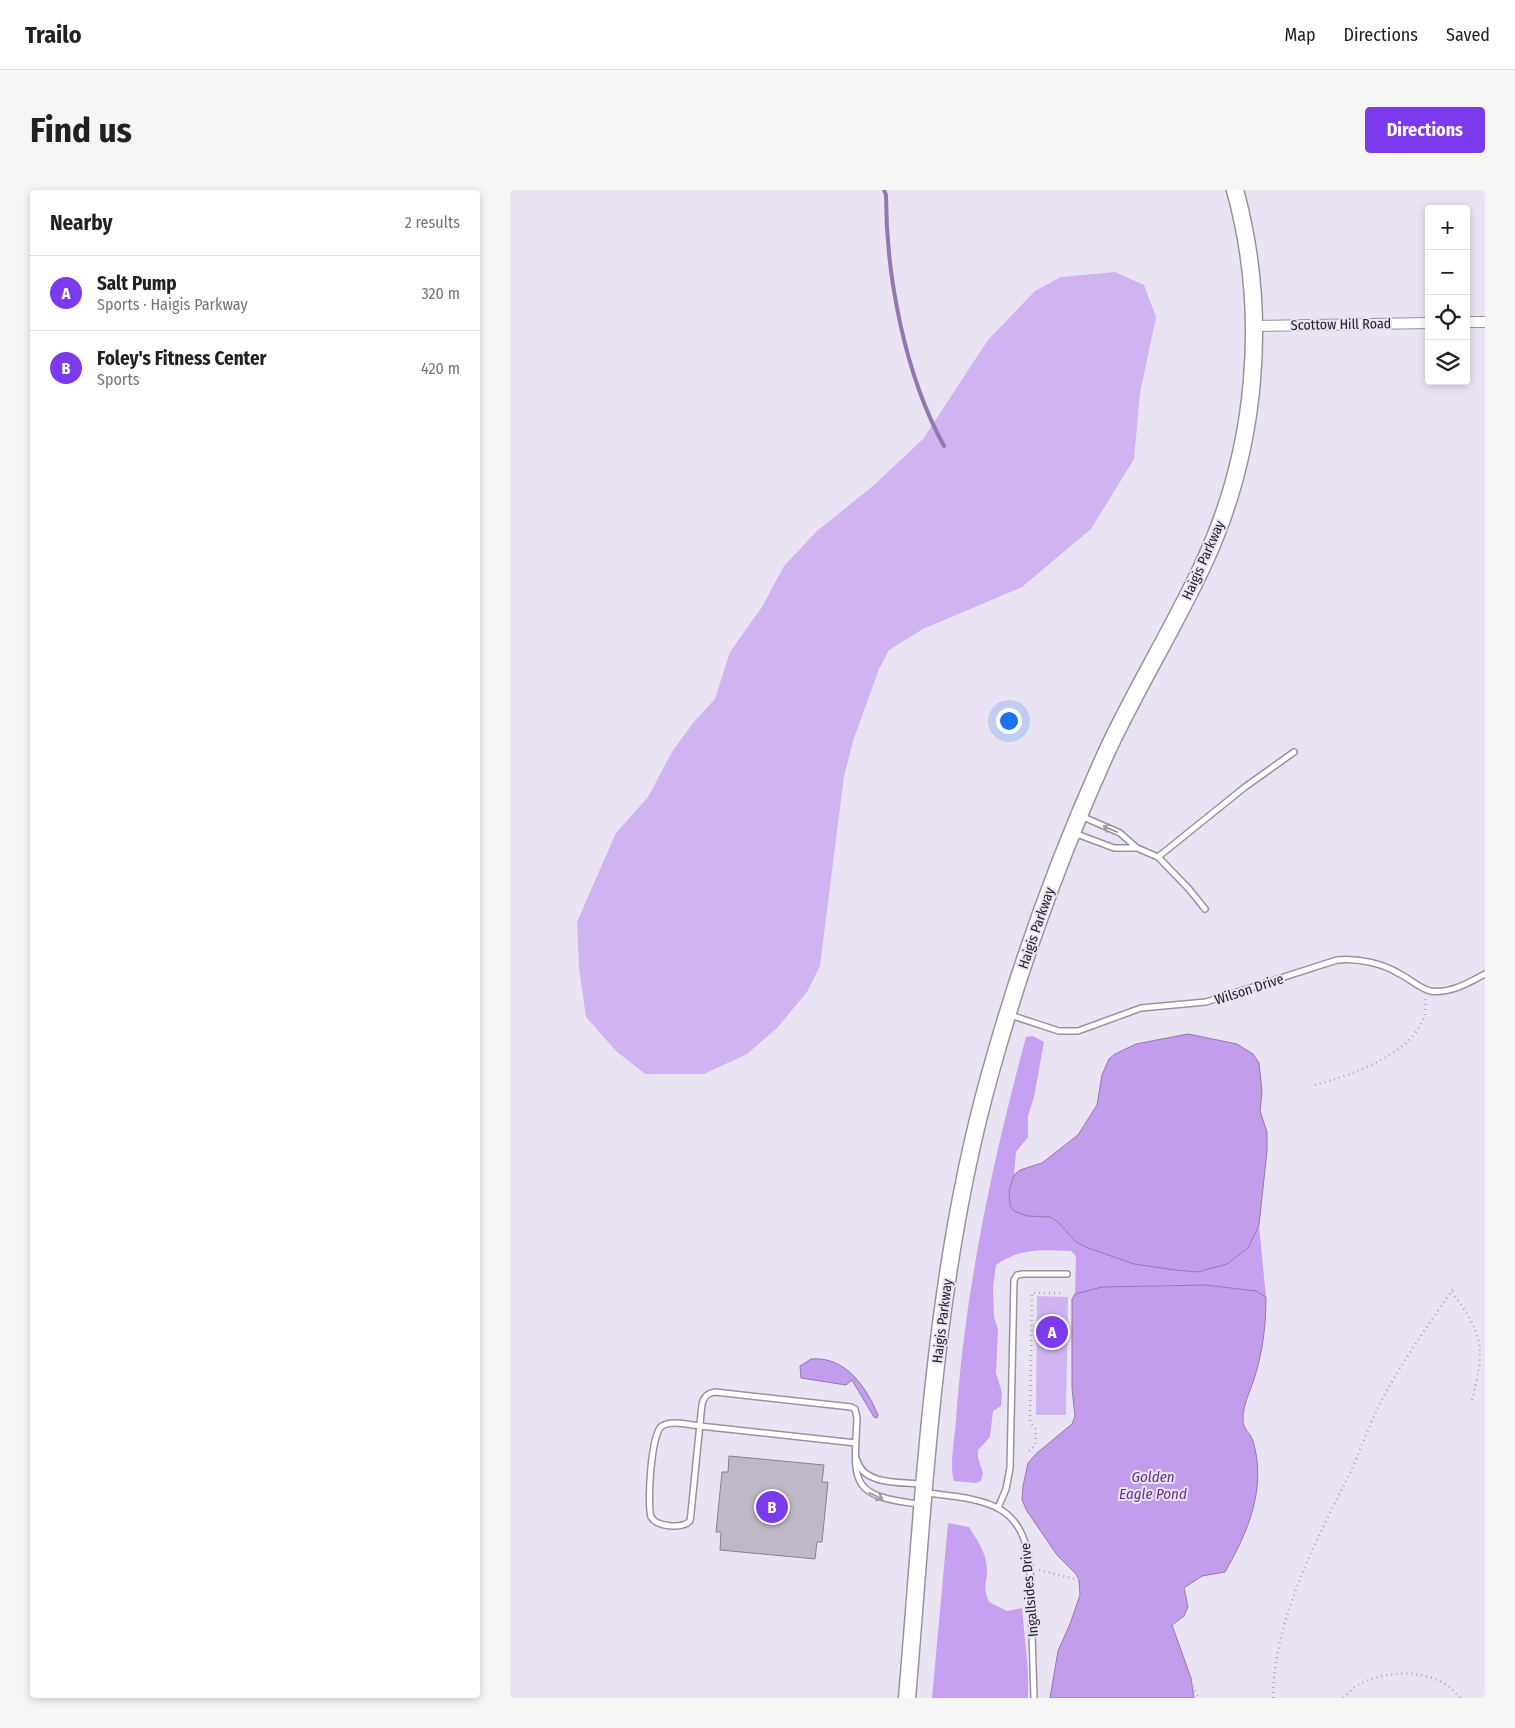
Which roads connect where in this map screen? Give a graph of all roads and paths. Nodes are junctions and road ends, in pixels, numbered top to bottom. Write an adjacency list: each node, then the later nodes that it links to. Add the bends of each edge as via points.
1 (1235, 190): 5 (main road, Haigis Parkway, via 1249,261)
2 (1470, 322): 3 (street)
3 (1485, 322)
4 (1425, 323): 5 (street, Scottow Hill Road)
5 (1254, 326): 7 (main road, Haigis Parkway, via 1252,378 1243,445 1228,502 1203,565 1135,694)
6 (1294, 752): 10 (lane)
7 (1078, 815): 8 (main road, Haigis Parkway); 9 (lane, one-way to 7, via 1120,833)
8 (1072, 832): 9 (lane, via 1114,848); 14 (main road, Haigis Parkway)
9 (1137, 848): 10 (lane)
10 (1158, 857): 11 (lane)
11 (1205, 909)
12 (1485, 974): 13 (lane, Wilson Drive, via 1458,988 1432,991)
13 (1422, 988): 14 (lane, Wilson Drive, via 1389,968 1350,959 1337,960 1206,1002 1141,1008 1078,1031 1052,1030); 15 (path, via 1426,1008 1424,1018 1410,1039 1377,1064)
14 (1007, 1014): 27 (main road, Haigis Parkway, via 980,1112 951,1253)
15 (1315, 1085)
16 (1067, 1274): 28 (lane, via 1023,1274 1014,1280 1010,1468)
17 (1455, 1286): 18 (path)
18 (1452, 1291): 22 (path, via 1472,1314 1482,1341 1482,1371); 33 (path, via 1400,1367 1322,1528 1281,1635)
19 (1064, 1293): 20 (path, via 1032,1293)
20 (1031, 1367): 21 (path); 25 (path, via 1030,1422 1036,1429 1036,1442)
21 (1036, 1367)
22 (1471, 1404)
23 (700, 1426): 23 (lane, via 690,1521 679,1526 656,1522 650,1509 656,1433 664,1424); 24 (lane); 24 (lane, via 705,1397 723,1392 852,1407 858,1418)
24 (856, 1442): 26 (lane)
25 (1029, 1451)
26 (856, 1457): 27 (lane, via 863,1472 874,1478); 27 (lane, one-way to 27, via 857,1478 869,1493 885,1500)
27 (924, 1494): 28 (lane, Ingallsides Drive, via 980,1501); 30 (main road, Haigis Parkway)
28 (998, 1508): 29 (lane, Ingallsides Drive, via 1021,1528)
29 (1030, 1568): 31 (lane, Ingallsides Drive); 32 (path, via 1110,1589 1145,1609 1171,1640)
30 (907, 1698)
31 (1034, 1698)
32 (1198, 1698)
33 (1272, 1698)
34 (1343, 1698): 35 (path, via 1356,1686 1368,1681 1407,1674 1442,1680)
35 (1460, 1698)

